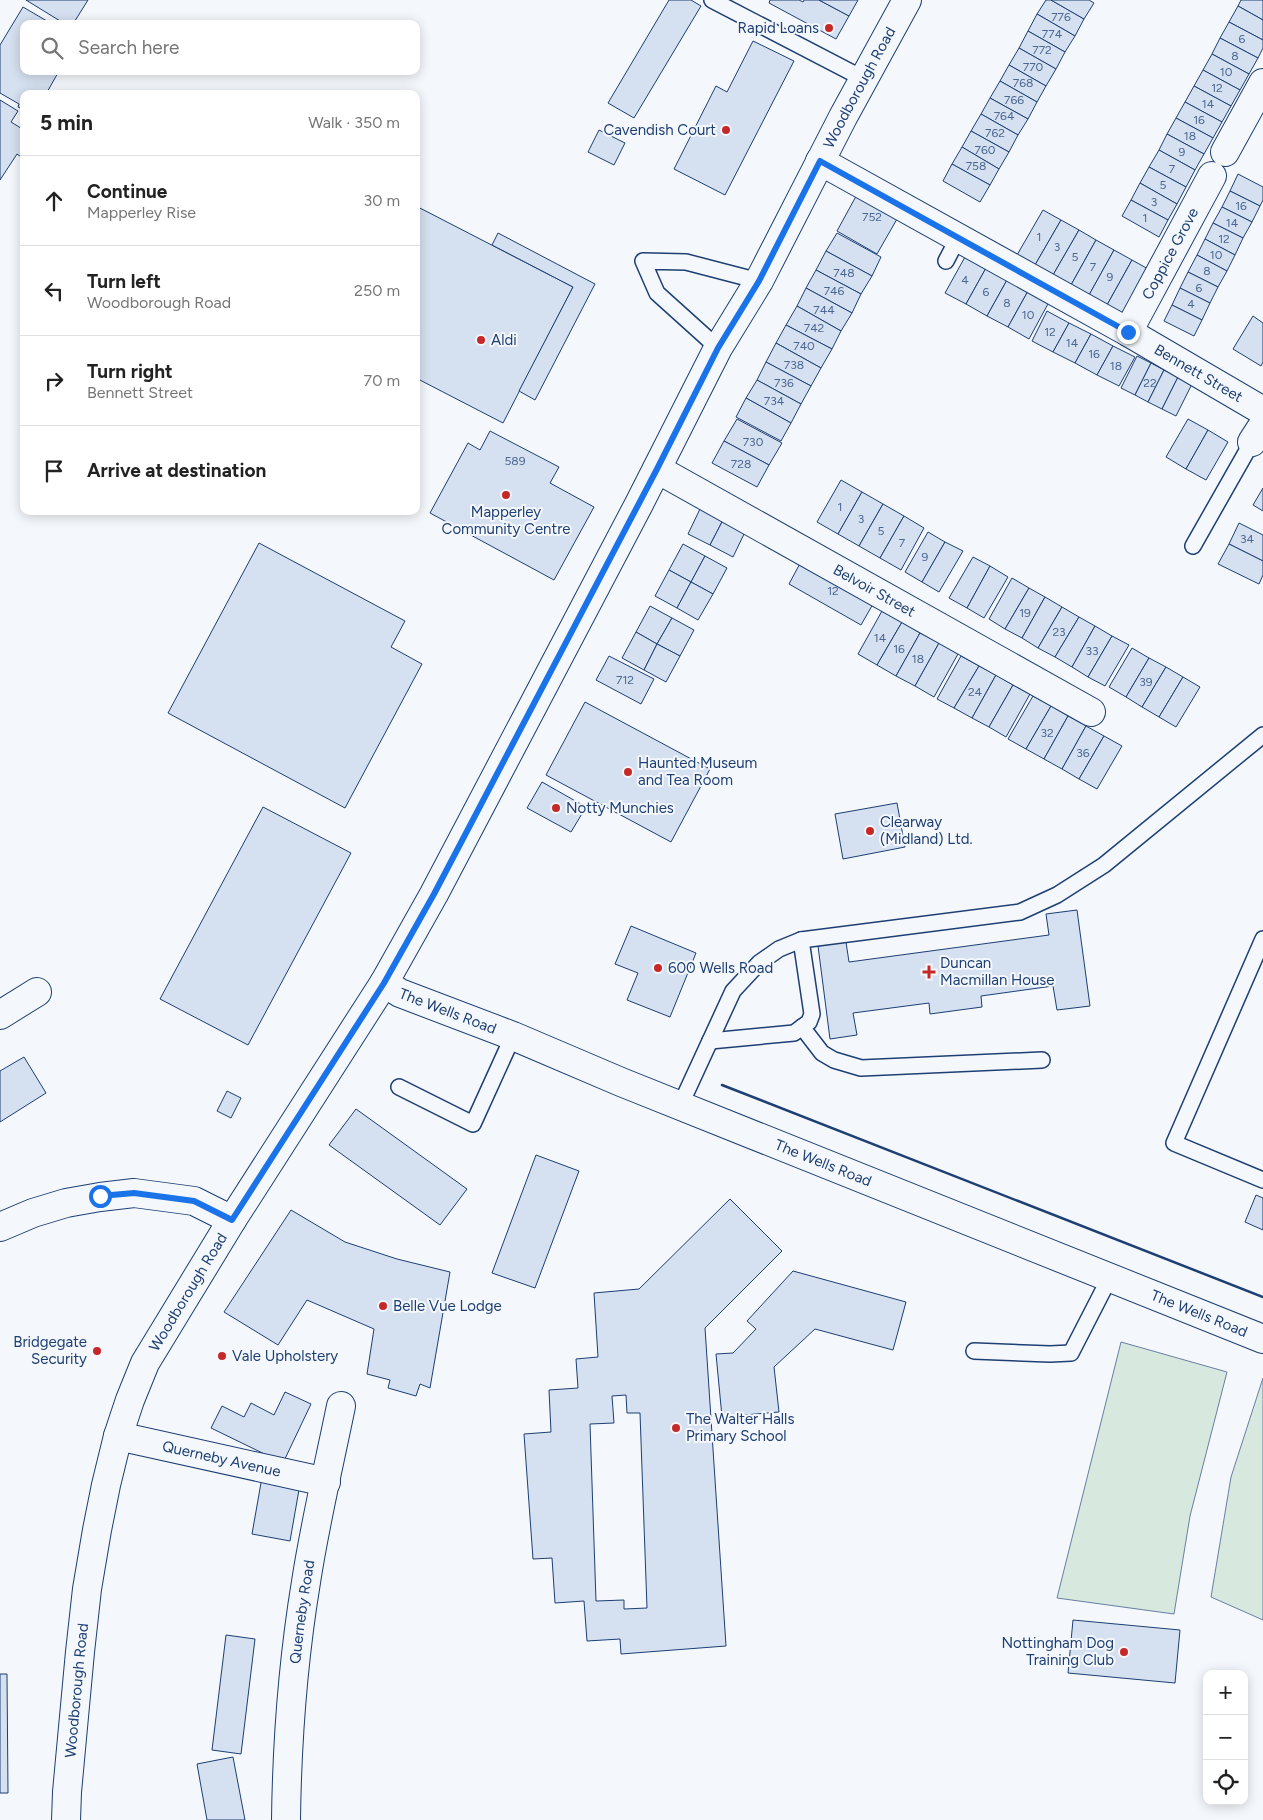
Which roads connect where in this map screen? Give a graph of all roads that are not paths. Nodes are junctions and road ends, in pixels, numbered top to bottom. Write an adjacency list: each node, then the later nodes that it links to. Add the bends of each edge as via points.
1 (712, 0): 3 (lane)
2 (907, 0): 3 (street, Woodborough Road)
3 (864, 79): 5 (street, Woodborough Road)
4 (1263, 83): 7 (street, Coppice Grove)
5 (820, 161): 6 (street, Woodborough Road); 7 (street, Bennett Street, via 952,250)
6 (759, 281): 8 (street, Woodborough Road); 8 (lane, via 686,262 644,261 657,292)
7 (1128, 332): 9 (street, Bennett Street)
8 (718, 348): 11 (street, Woodborough Road)
9 (1263, 411)
10 (1258, 434): 12 (lane)
11 (657, 469): 13 (street, Belvoir Street, via 760,535); 17 (street, Woodborough Road)
12 (1193, 546)
13 (1091, 712)
14 (1263, 735): 16 (lane, via 1104,865 1057,895 1020,912)
15 (1263, 939): 26 (lane, via 1174,1143)
16 (801, 940): 20 (lane, via 812,1014); 22 (lane, via 779,949 759,963 733,991)
17 (384, 983): 21 (street, The Wells Road, via 400,993); 27 (street, Woodborough Road)
18 (37, 992): 19 (street)
19 (4, 1004)
20 (802, 1027): 22 (lane, via 794,1033); 23 (lane, via 822,1053 861,1068)
21 (513, 1036): 24 (lane, via 473,1124); 25 (street, The Wells Road)
22 (710, 1041): 25 (lane)
23 (1042, 1060)
24 (399, 1087)
25 (680, 1106): 29 (street, The Wells Road)
26 (1263, 1180)
27 (232, 1220): 28 (street, via 194,1201 134,1193 66,1203); 33 (street, Woodborough Road, via 145,1363)
28 (0, 1227)
29 (1110, 1278): 30 (street, The Wells Road); 31 (lane, via 1071,1352)
30 (1263, 1339)
31 (974, 1351)
32 (341, 1406): 34 (street, Querneby Road)
33 (118, 1436): 34 (street, Querneby Avenue); 35 (street, Woodborough Road, via 87,1589)
34 (326, 1482): 36 (street, Querneby Road, via 306,1581 292,1686)
35 (66, 1820)
36 (286, 1820)

